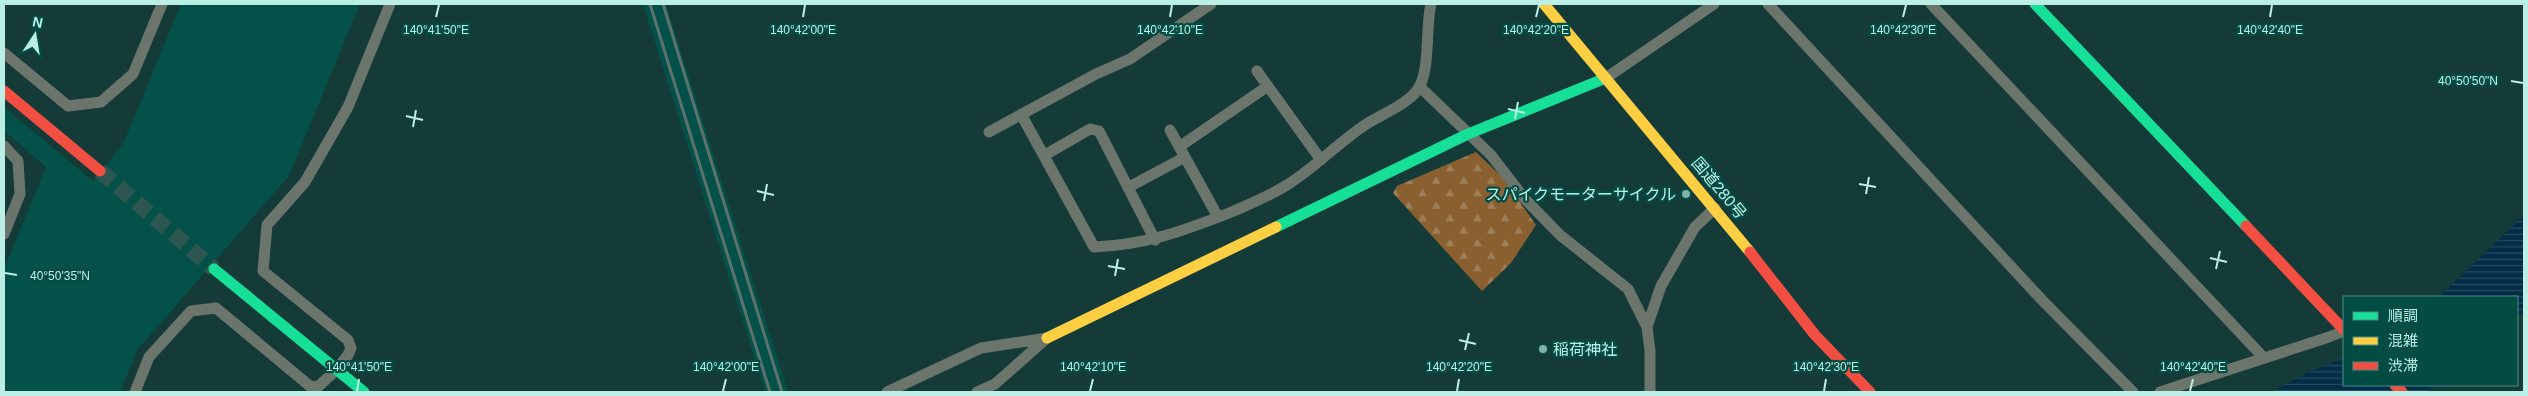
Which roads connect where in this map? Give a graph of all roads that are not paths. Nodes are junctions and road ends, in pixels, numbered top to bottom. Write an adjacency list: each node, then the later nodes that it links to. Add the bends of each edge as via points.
1 (162, 4): 10 (street, via 133,74 101,102 68,106)
2 (390, 4): 36 (street, via 348,107 305,182 267,225 263,271 348,340 351,348)
3 (1212, 4): 16 (street, via 1130,59 1096,74)
4 (1431, 4): 14 (street)
5 (1544, 4): 12 (main road, 国道280号)
6 (1714, 4): 12 (street)
7 (1768, 4): 43 (street, via 2042,300)
8 (1932, 4): 35 (street)
9 (2035, 4): 32 (main road)
10 (4, 53)
11 (1257, 71): 13 (street)
12 (1606, 78): 19 (main road); 26 (main road, 国道280号)
13 (1268, 86): 21 (street); 23 (street)
14 (1420, 87): 19 (street); 23 (street, via 1385,114 1362,126)
15 (4, 91): 24 (main road)
16 (1022, 116): 18 (street); 22 (street)
17 (1170, 130): 21 (street)
18 (989, 132)
19 (1468, 134): 31 (street, via 1491,155 1524,198 1560,235 1628,289); 34 (main road)
20 (4, 146): 28 (street, via 18,161 20,194)
21 (1182, 152): 25 (street); 27 (street)
22 (1044, 155): 25 (street, via 1090,129 1099,131); 29 (street, via 1094,248)
23 (1321, 160): 27 (street, via 1287,186)
24 (100, 171)
25 (1129, 186): 29 (street)
26 (1715, 208): 31 (street, via 1695,227 1661,286); 42 (main road, 国道280号, via 1815,335)
27 (1218, 217): 29 (street)
28 (4, 234)
29 (1155, 240)
30 (214, 269): 36 (main road)
31 (1647, 327): 41 (street)
32 (2343, 329)
33 (2343, 331): 35 (street, via 2330,338)
34 (1047, 338): 39 (street, via 981,348); 40 (street, via 995,384)
35 (2263, 357): 44 (street)
36 (336, 369): 37 (street, via 319,386 310,387 216,308 191,311 149,357); 38 (main road)
37 (135, 392)
38 (364, 392)
39 (887, 392)
40 (977, 392)
41 (1650, 392)
42 (1870, 392)
43 (2133, 392)
44 (2160, 392)

